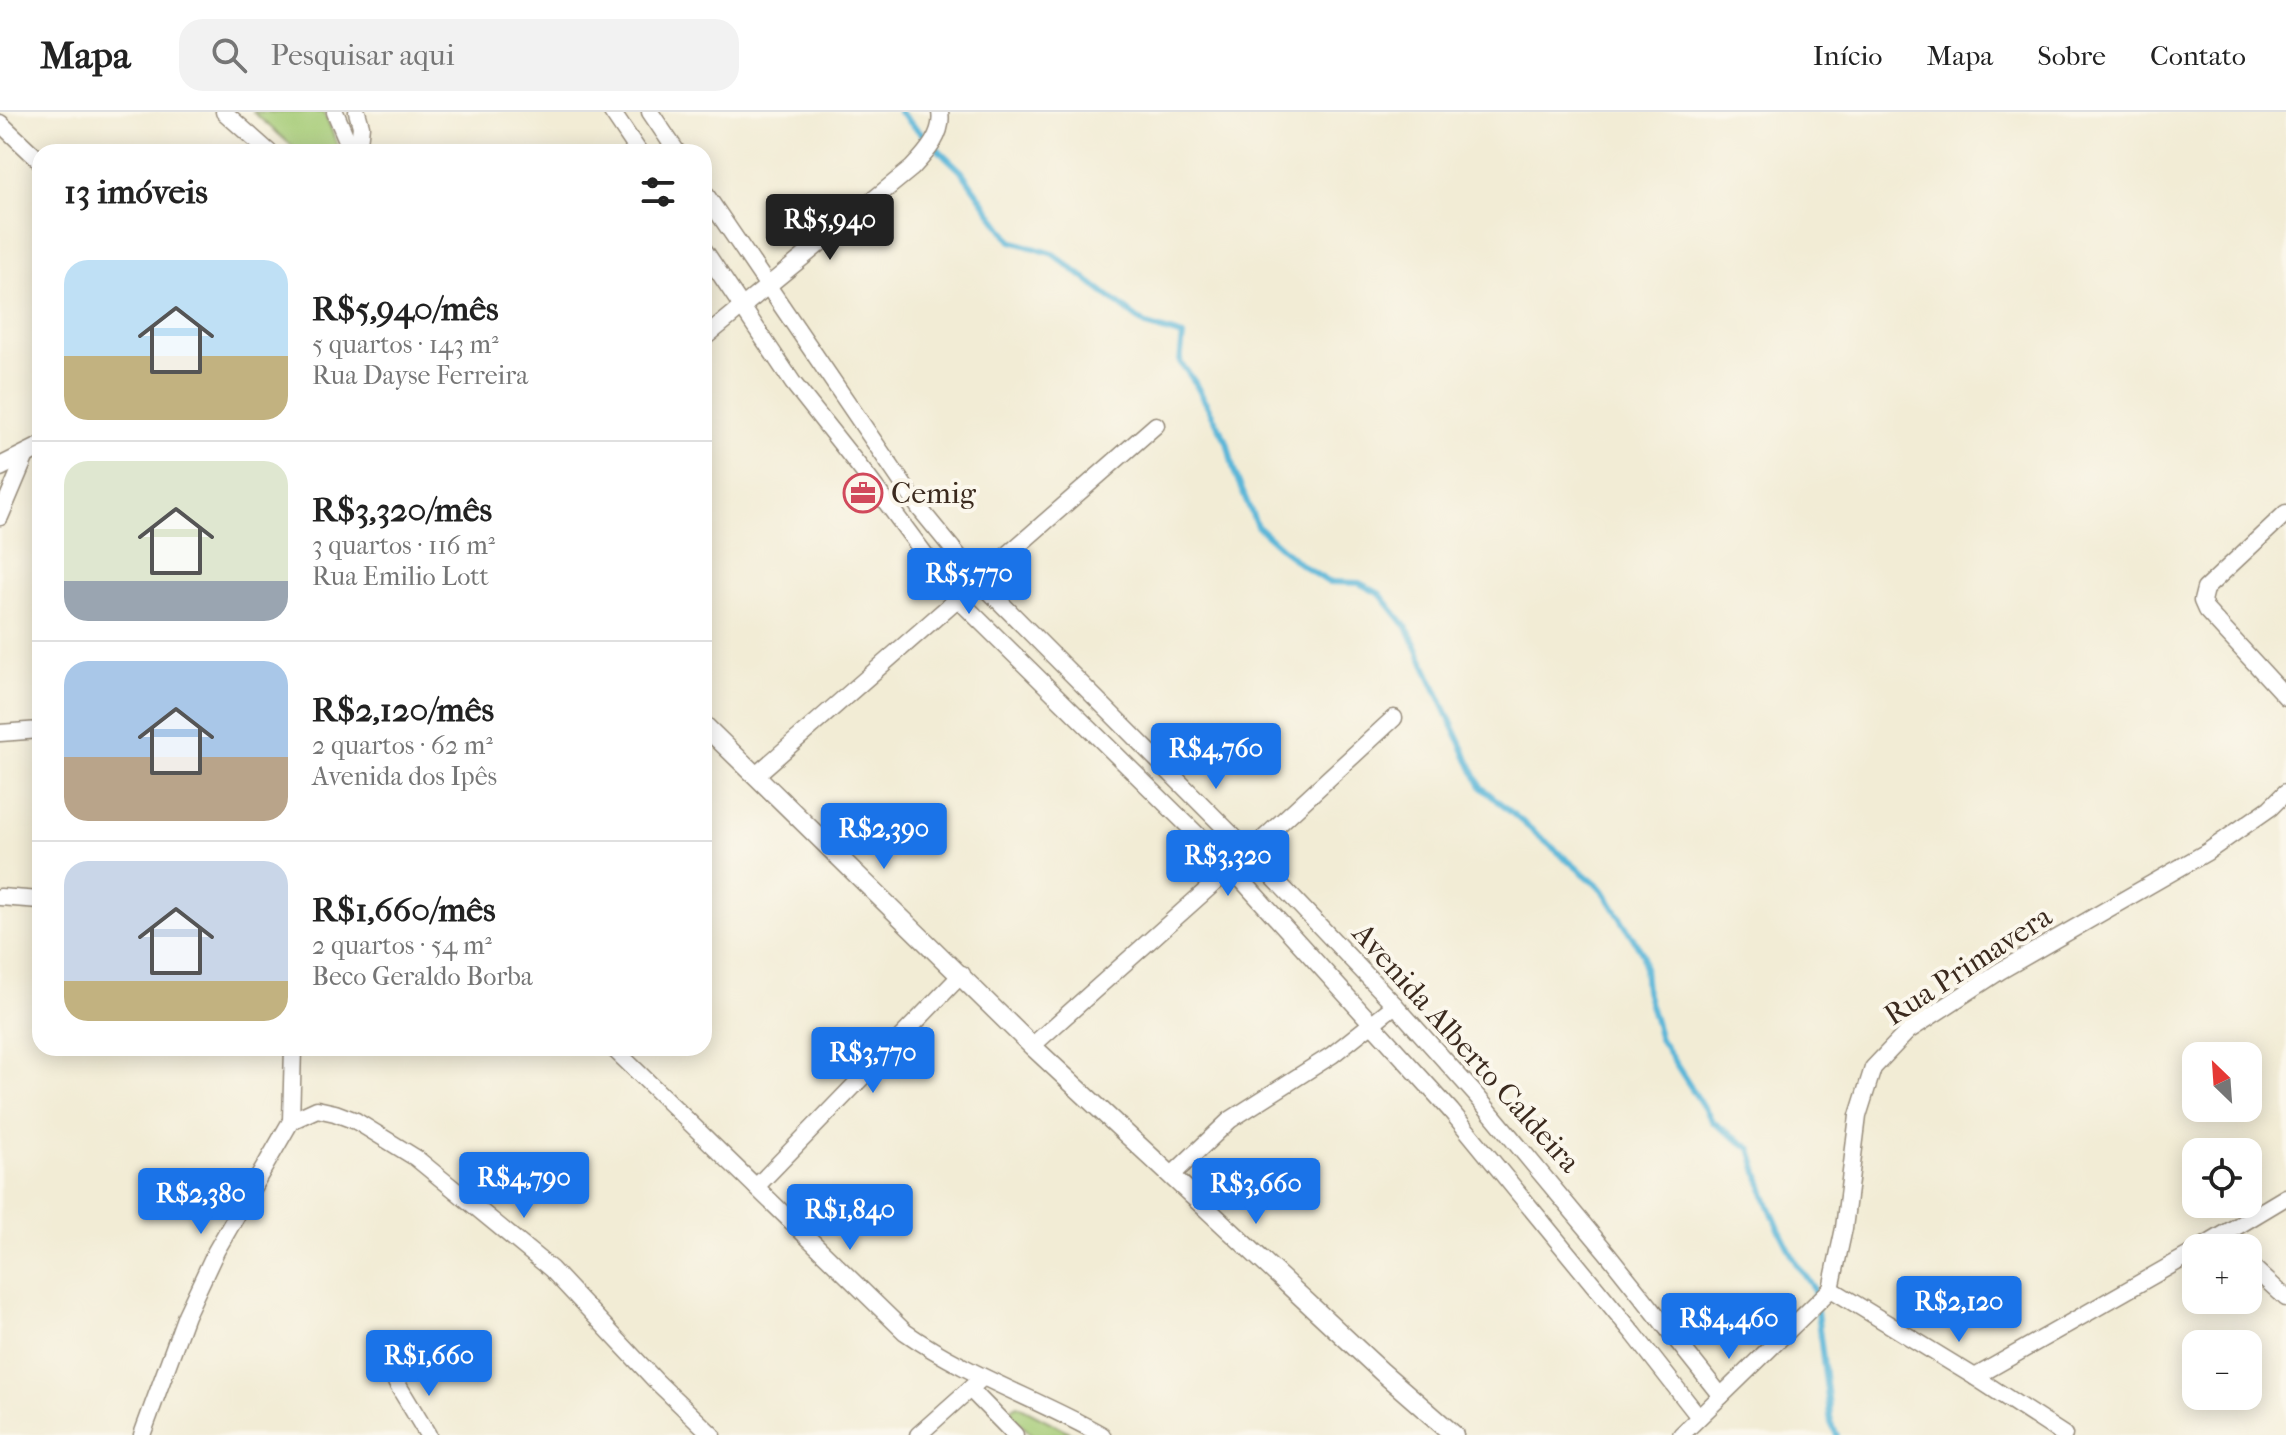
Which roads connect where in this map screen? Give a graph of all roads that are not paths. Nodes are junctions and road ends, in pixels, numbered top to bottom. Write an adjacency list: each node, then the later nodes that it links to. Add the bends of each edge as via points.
1 (224, 112): 8 (street)
2 (335, 112): 9 (street)
3 (357, 112): 10 (street)
4 (612, 112): 11 (street)
5 (650, 112): 12 (street)
6 (940, 112): 16 (street, via 936,137 912,168)
7 (0, 123): 13 (street)
8 (260, 144)
9 (349, 144)
10 (359, 144)
11 (634, 144)
12 (672, 144)
13 (32, 153)
14 (712, 204): 16 (street, Avenida Alberto Caldeira)
15 (712, 262): 17 (street, Avenida Alberto Caldeira)
16 (769, 287): 17 (street); 25 (street, Avenida Alberto Caldeira, via 920,509)
17 (742, 308): 18 (street); 26 (street, Avenida Alberto Caldeira)
18 (712, 332)
19 (1156, 425): 25 (street)
20 (32, 451): 22 (street)
21 (32, 454): 24 (street)
22 (0, 467)
23 (2286, 513): 27 (street, via 2205,589 2202,601)
24 (0, 517)
25 (978, 580): 26 (street); 34 (street, Avenida Alberto Caldeira)
26 (958, 599): 32 (street); 35 (street, Avenida Alberto Caldeira)
27 (2286, 697)
28 (1394, 718): 34 (street)
29 (32, 731): 30 (street)
30 (0, 733)
31 (712, 733): 32 (street)
32 (755, 776): 38 (street)
33 (2286, 792): 51 (street, Rua Primavera, via 2207,852 2000,971 1908,1031 1873,1068 1858,1116 1844,1228)
34 (1249, 852): 35 (street); 39 (street, Avenida Alberto Caldeira)
35 (1231, 868): 40 (street, Avenida Alberto Caldeira); 41 (street)
36 (0, 897): 37 (street)
37 (32, 899)
38 (962, 974): 41 (street); 46 (street)
39 (1395, 1005): 40 (street); 56 (street, Avenida Alberto Caldeira, via 1475,1094)
40 (1372, 1024): 45 (street, via 1230,1120); 57 (street, Avenida Alberto Caldeira, via 1461,1122)
41 (1032, 1046): 45 (street)
42 (293, 1056): 44 (street)
43 (621, 1056): 46 (street)
44 (291, 1121): 58 (street, via 216,1251); 60 (street, via 317,1109 335,1113 416,1158 551,1269)
45 (1171, 1176): 64 (street)
46 (756, 1187): 55 (street, via 905,1332)
47 (2286, 1197): 48 (street)
48 (2238, 1234)
49 (2182, 1259): 53 (street)
50 (2262, 1276): 52 (street)
51 (1829, 1292): 53 (street); 56 (street)
52 (2286, 1298)
53 (1975, 1377): 66 (street)
54 (396, 1382): 59 (street)
55 (976, 1383): 61 (street); 62 (street); 63 (street, via 1068,1416)
56 (1721, 1396): 57 (street)
57 (1699, 1417): 65 (street)
58 (142, 1435)
59 (428, 1435)
60 (712, 1435)
61 (918, 1435)
62 (1015, 1435)
63 (1102, 1435)
64 (1454, 1435)
65 (1681, 1435)
66 (2064, 1435)

